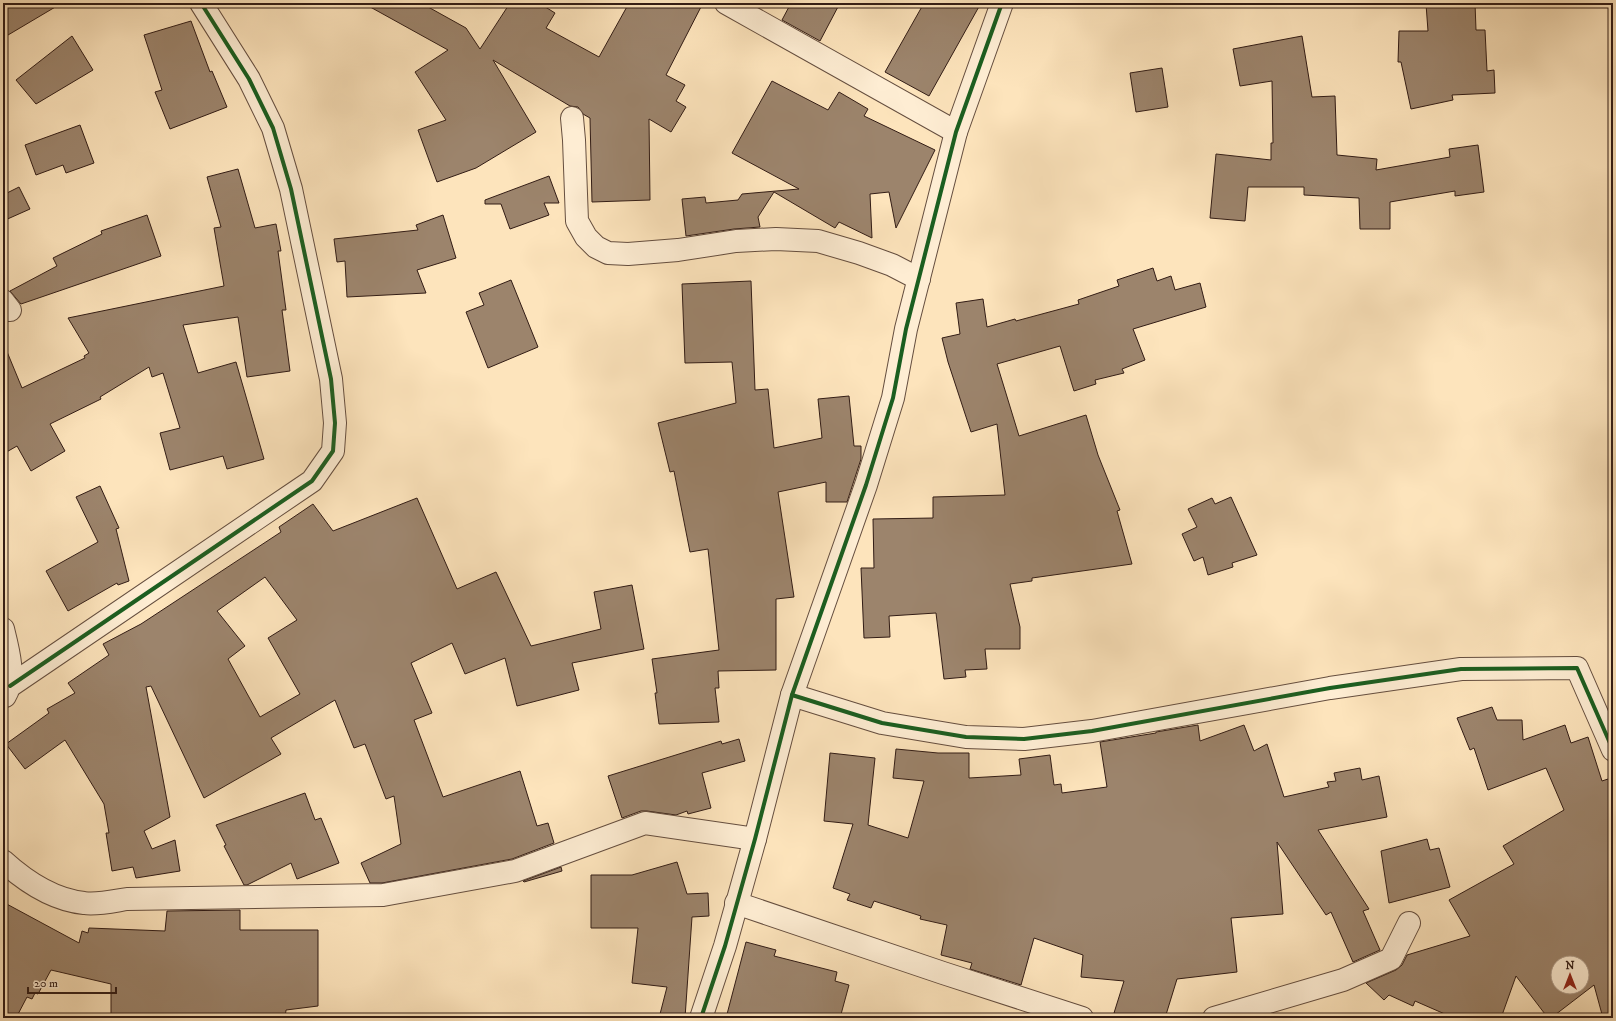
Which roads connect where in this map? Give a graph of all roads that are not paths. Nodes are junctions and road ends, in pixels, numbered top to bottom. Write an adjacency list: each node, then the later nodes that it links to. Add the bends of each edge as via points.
1 (201, 3): 8 (street, via 250,79 273,128 291,189 331,379 335,423 333,451 312,481)
2 (726, 3): 5 (street)
3 (1002, 3): 5 (street)
4 (572, 118): 6 (street, via 577,221 586,237 596,247 608,253 678,250 736,241 818,241 892,265)
5 (956, 132): 6 (street)
6 (919, 279): 9 (street, via 906,329 893,398 866,485)
7 (3, 629): 8 (street, via 9,652)
8 (6, 692)
9 (792, 695): 10 (street, via 882,723 966,738 1024,739 1092,731 1330,688 1461,669 1577,668); 11 (street)
10 (1613, 750)
11 (755, 839): 12 (street, via 645,823 515,871 383,895 127,899 85,904 58,898 15,873); 13 (street)
12 (3, 861)
13 (736, 903): 15 (street); 16 (street)
14 (1409, 923): 17 (street, via 1391,959 1344,980)
15 (701, 1018)
16 (1082, 1018)
17 (1214, 1018)

